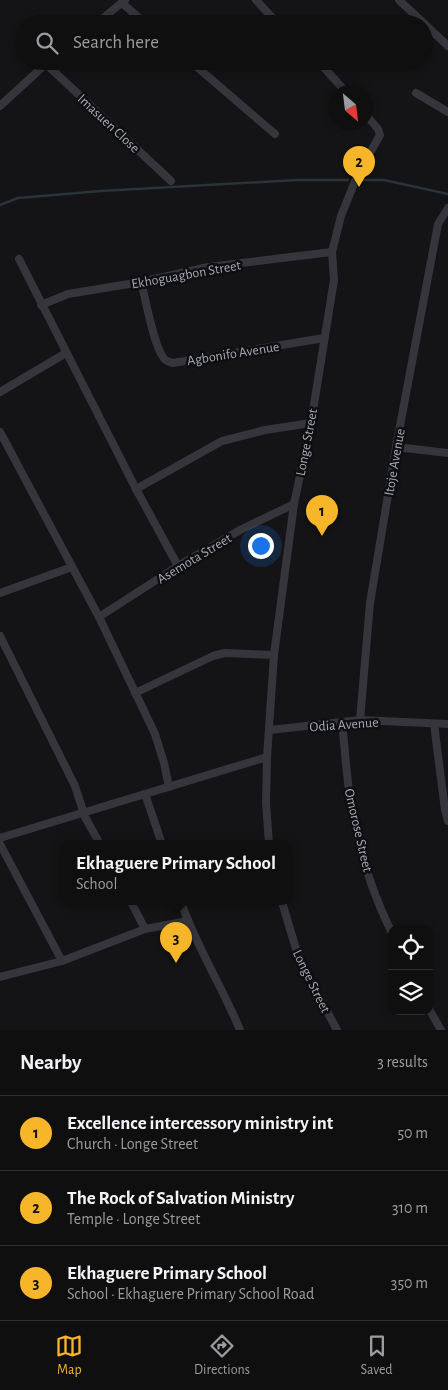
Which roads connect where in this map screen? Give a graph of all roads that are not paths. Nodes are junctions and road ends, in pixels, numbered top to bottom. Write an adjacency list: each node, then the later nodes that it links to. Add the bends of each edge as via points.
1 (256, 0): 6 (street)
2 (399, 0): 7 (street)
3 (124, 2): 4 (street); 5 (street)
4 (107, 15)
5 (137, 15)
6 (270, 15)
7 (415, 15)
8 (433, 32): 9 (street)
9 (448, 46)
10 (40, 70): 16 (street)
11 (55, 70): 20 (street, Imasuen Close)
12 (200, 70): 19 (street)
13 (326, 70): 14 (street)
14 (340, 85)
15 (416, 93): 17 (street)
16 (0, 106)
17 (448, 112)
18 (373, 123): 22 (street, Longe Street, via 380,134 358,174 341,216)
19 (274, 134)
20 (172, 181)
21 (448, 208): 31 (street, Itoje Avenue, via 438,224)
22 (332, 252): 24 (street, Ekhoguagbon Street, via 208,268); 26 (street, Longe Street, via 334,280)
23 (19, 259): 25 (street)
24 (141, 282): 25 (street, Ekhoguagbon Street, via 68,294); 26 (street, Agbonifo Avenue, via 158,346 166,361 173,363)
25 (41, 305): 27 (street)
26 (324, 338): 29 (street, Longe Street)
27 (66, 353): 28 (street); 33 (street)
28 (0, 392)
29 (311, 423): 33 (street, via 222,441); 34 (street, Longe Street)
30 (0, 432): 36 (street)
31 (396, 447): 32 (street); 42 (street, Itoje Avenue, via 370,603)
32 (448, 453)
33 (136, 489): 35 (street)
34 (294, 504): 35 (street, Asemota Street); 40 (street, Longe Street)
35 (178, 566): 38 (street, Asemota Street)
36 (72, 567): 37 (street); 38 (street)
37 (0, 593)
38 (99, 617): 41 (street)
39 (0, 636): 50 (street)
40 (274, 655): 41 (street, via 225,653 213,656); 46 (street, Longe Street)
41 (135, 693): 48 (street, via 155,734)
42 (360, 720): 43 (street, Odia Avenue); 44 (street, Odia Avenue)
43 (342, 723): 46 (street, Odia Avenue); 61 (street, Omorose Street, via 354,824 377,901)
44 (434, 724): 45 (street, Odia Avenue); 51 (street)
45 (448, 724)
46 (270, 730): 47 (street, Longe Street)
47 (267, 757): 48 (street); 55 (street, Longe Street)
48 (169, 787): 49 (street)
49 (145, 794): 50 (street); 54 (street)
50 (85, 812): 52 (street); 53 (street)
51 (448, 821)
52 (0, 838)
53 (98, 840)
54 (161, 840)
55 (269, 840)
56 (0, 844): 63 (street)
57 (133, 905): 62 (street)
58 (182, 905): 60 (street)
59 (283, 905): 67 (street, Longe Street, via 299,959)
60 (188, 921): 62 (street); 66 (street)
61 (388, 925)
62 (145, 928): 63 (street)
63 (62, 961): 64 (street)
64 (0, 977)
65 (433, 1015): 68 (street)
66 (240, 1030)
67 (337, 1030)
68 (442, 1030)

